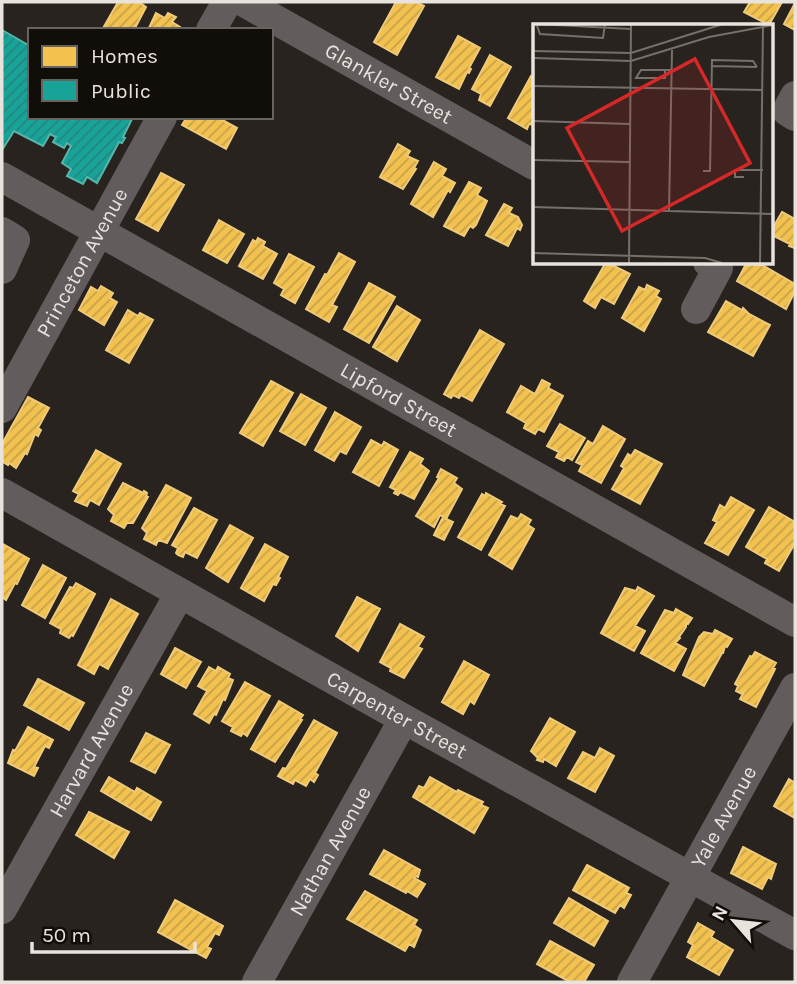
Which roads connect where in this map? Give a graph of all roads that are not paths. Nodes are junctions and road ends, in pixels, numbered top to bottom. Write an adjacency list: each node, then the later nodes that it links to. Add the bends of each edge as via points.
1 (226, 2): 3 (street)
2 (244, 2): 7 (street, Glankler Street)
3 (212, 28)
4 (795, 96): 5 (street, via 786,111)
5 (795, 116)
6 (161, 119): 9 (street, Princeton Avenue)
7 (533, 164)
8 (2, 177): 9 (street, Lipford Street)
9 (100, 230): 14 (street, Princeton Avenue); 17 (street, Lipford Street)
10 (2, 232): 12 (street, via 15,240)
11 (711, 264): 13 (street, via 718,268)
12 (2, 269)
13 (696, 309)
14 (2, 408)
15 (2, 494): 16 (street, Carpenter Street)
16 (180, 593): 19 (street, Carpenter Street); 21 (street, Harvard Avenue)
17 (795, 622)
18 (795, 688): 20 (street, Yale Avenue)
19 (404, 719): 20 (street, Carpenter Street); 23 (street, Nathan Avenue)
20 (691, 878): 22 (street, Carpenter Street); 24 (street, Yale Avenue)
21 (2, 909)
22 (795, 934)
23 (257, 982)
24 (632, 982)

